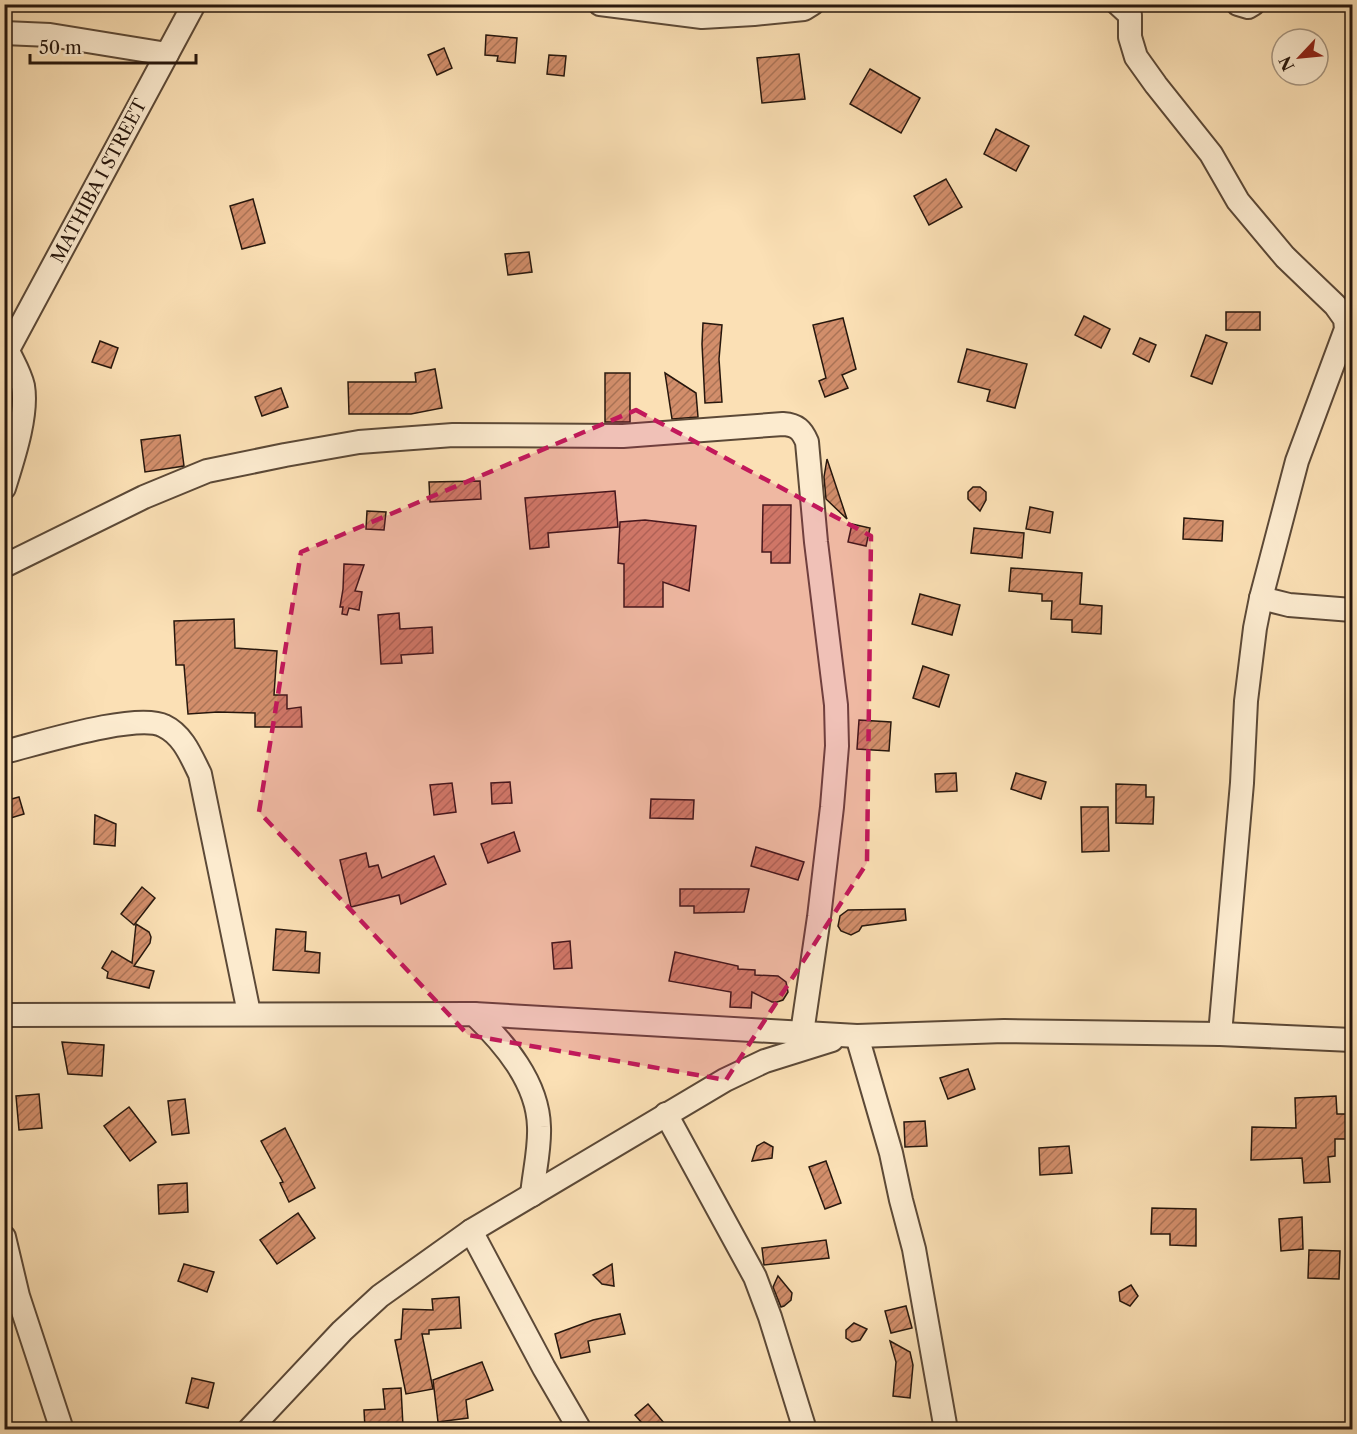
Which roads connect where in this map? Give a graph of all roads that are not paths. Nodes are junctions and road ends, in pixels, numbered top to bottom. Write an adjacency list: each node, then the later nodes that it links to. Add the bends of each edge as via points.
1 (194, 4): 8 (street, MATHIBA I STREET)
2 (600, 4): 3 (street, via 702,17 804,9)
3 (812, 4)
4 (1118, 4): 12 (street, via 1130,15 1130,37 1136,57 1211,154 1238,201 1285,257 1346,319 1344,337 1297,461)
5 (1238, 4): 6 (street)
6 (1253, 4)
7 (4, 33): 8 (street, via 50,35)
8 (167, 54): 9 (street, MATHIBA I STREET)
9 (6, 354): 10 (street, via 20,375 23,402)
10 (4, 488)
11 (4, 566): 18 (street, via 144,497 207,471 296,453 359,442 453,435 623,436 783,424 797,427 807,442 836,705 837,746)
12 (1261, 598): 13 (street, via 1289,605); 19 (street, via 1246,701)
13 (1353, 610)
14 (4, 752): 15 (street, via 120,723 149,721 176,734 200,774)
15 (249, 1013): 16 (street); 17 (street)
16 (474, 1014): 18 (street); 23 (street, via 499,1038 531,1092 539,1126)
17 (4, 1015)
18 (802, 1033): 20 (street)
19 (1220, 1034): 20 (street, via 1004,1030); 21 (street)
20 (853, 1035): 22 (street, via 765,1061); 30 (street, via 891,1153 914,1249)
21 (1353, 1040)
22 (666, 1114): 23 (street); 29 (street, via 755,1278)
23 (532, 1195): 24 (street)
24 (471, 1231): 27 (street, via 380,1296); 28 (street)
25 (4, 1236): 26 (street, via 18,1296)
26 (62, 1430)
27 (249, 1430)
28 (580, 1430)
29 (805, 1430)
30 (946, 1430)

